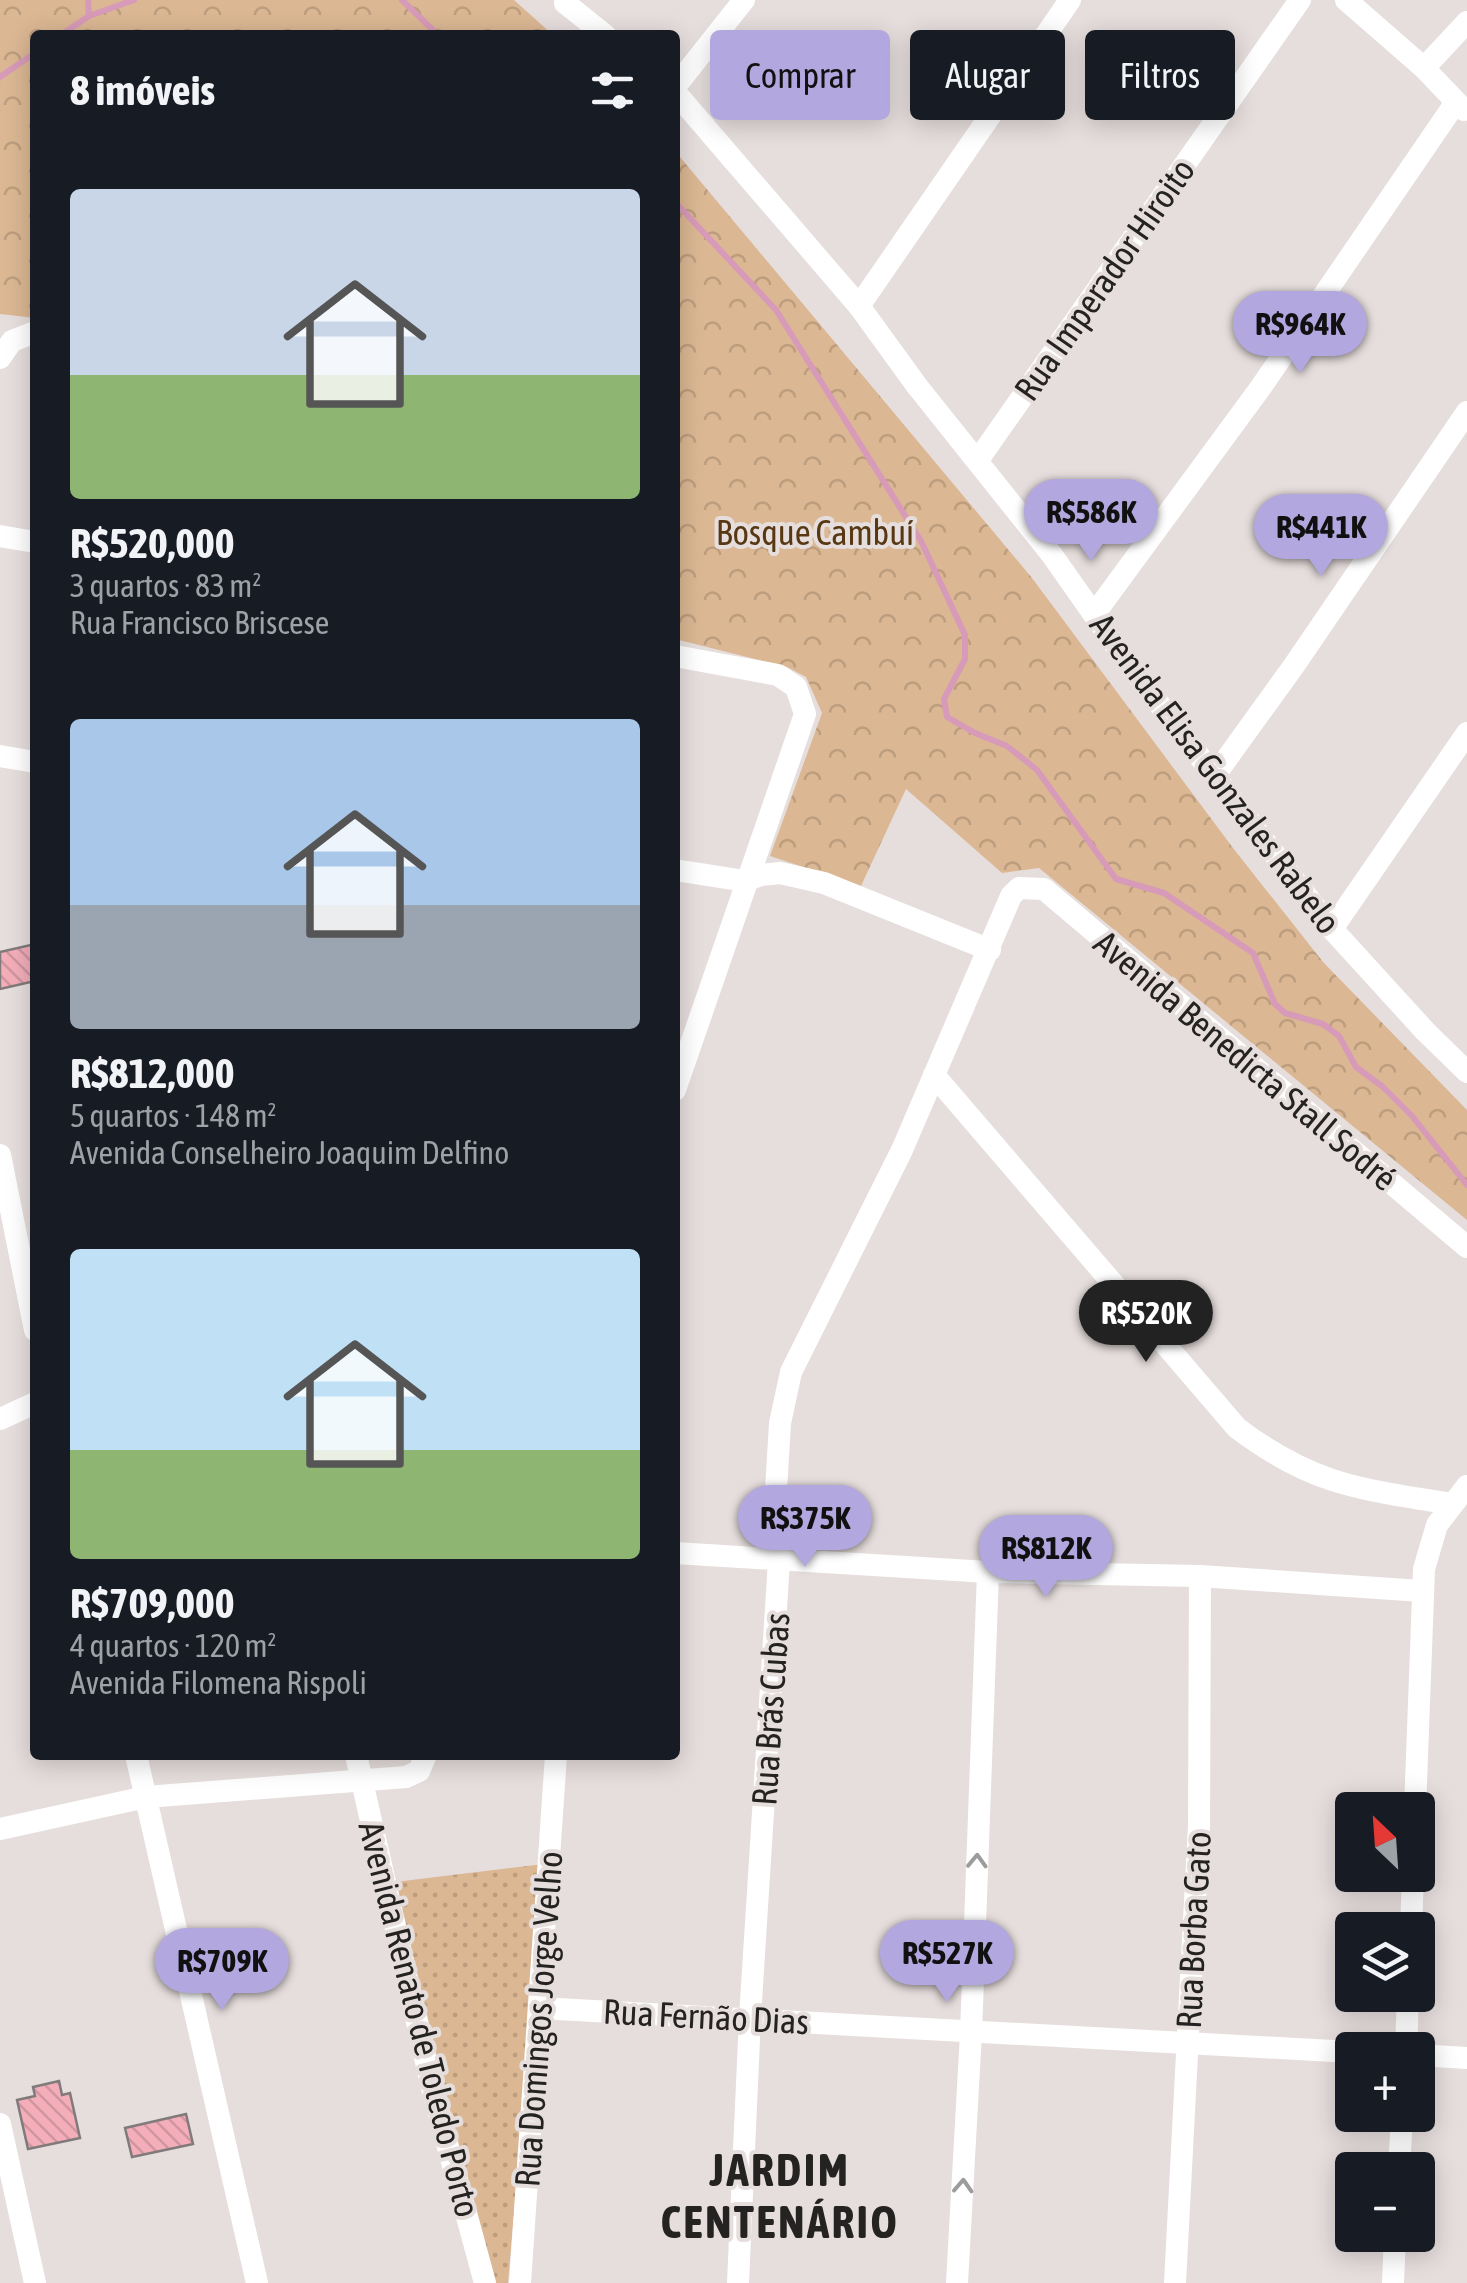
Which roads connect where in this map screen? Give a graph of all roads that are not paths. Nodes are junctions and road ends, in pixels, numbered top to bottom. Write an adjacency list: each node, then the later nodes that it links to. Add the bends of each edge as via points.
1 (744, 0): 9 (street)
2 (1070, 0): 12 (street)
3 (1300, 0): 16 (street, Rua Imperador Hiroito)
4 (1346, 0): 8 (street)
5 (565, 3): 7 (street)
6 (1467, 22): 8 (street)
7 (599, 30)
8 (1424, 68): 11 (street)
9 (680, 83)
10 (680, 96): 12 (street, Avenida Elisa Gonzales Rabelo)
11 (1461, 107): 19 (street)
12 (859, 306): 16 (street, Avenida Elisa Gonzales Rabelo)
13 (30, 332): 14 (street)
14 (6, 350)
15 (1467, 412): 24 (street)
16 (978, 460): 19 (street, Avenida Elisa Gonzales Rabelo)
17 (0, 536): 18 (street)
18 (30, 541)
19 (1095, 613): 24 (street, Avenida Elisa Gonzales Rabelo)
20 (680, 657): 26 (street, via 778,675 796,687 805,714)
21 (1467, 733): 28 (street)
22 (0, 756): 23 (street)
23 (30, 761)
24 (1215, 774): 28 (street, Avenida Elisa Gonzales Rabelo)
25 (680, 871): 26 (street)
26 (745, 881): 29 (street, via 780,873 824,883); 31 (street)
27 (1019, 888): 29 (street, Rua Brás Cubas); 34 (street, Avenida Benedicta Stall Sodré, via 1044,889)
28 (1332, 929): 30 (street, Avenida Elisa Gonzales Rabelo)
29 (990, 950): 32 (street, Rua Brás Cubas)
30 (1467, 1072)
31 (680, 1075)
32 (934, 1075): 38 (street, via 1237,1428 1294,1466 1333,1482); 40 (street, Rua Brás Cubas, via 790,1372 776,1490)
33 (0, 1155): 35 (street)
34 (1467, 1247)
35 (30, 1305)
36 (30, 1405): 37 (street)
37 (0, 1419)
38 (1460, 1495): 43 (street, via 1437,1525)
39 (680, 1553): 40 (street)
40 (780, 1562): 41 (street); 53 (street, Rua Brás Cubas)
41 (988, 1572): 42 (street); 54 (street, one-way to 41)
42 (1200, 1576): 43 (street); 55 (street, Rua Borba Gato, via 1199,1826)
43 (1422, 1591): 49 (street)
44 (137, 1760): 50 (street)
45 (357, 1760): 48 (street, Avenida Renato de Toledo Porto)
46 (424, 1760): 48 (street, via 406,1777)
47 (556, 1760): 52 (street, Rua Domingos Jorge Velho)
48 (361, 1780): 50 (street); 63 (street, Avenida Renato de Toledo Porto)
49 (1416, 1792)
50 (146, 1797): 51 (street); 62 (street)
51 (0, 1829)
52 (539, 2008): 53 (street, Rua Fernão Dias); 64 (street, Rua Domingos Jorge Velho)
53 (750, 2017): 54 (street, Rua Fernão Dias); 65 (street, Rua Brás Cubas)
54 (971, 2033): 55 (street, Rua Fernão Dias); 66 (street, one-way to 54)
55 (1188, 2043): 56 (street, Rua Fernão Dias); 67 (street, Rua Borba Gato)
56 (1335, 2051)
57 (1435, 2056): 58 (street)
58 (1467, 2058)
59 (0, 2124): 61 (street)
60 (1395, 2252): 68 (street)
61 (35, 2283)
62 (257, 2283)
63 (485, 2283)
64 (520, 2283)
65 (738, 2283)
66 (958, 2283)
67 (1175, 2283)
68 (1393, 2283)

